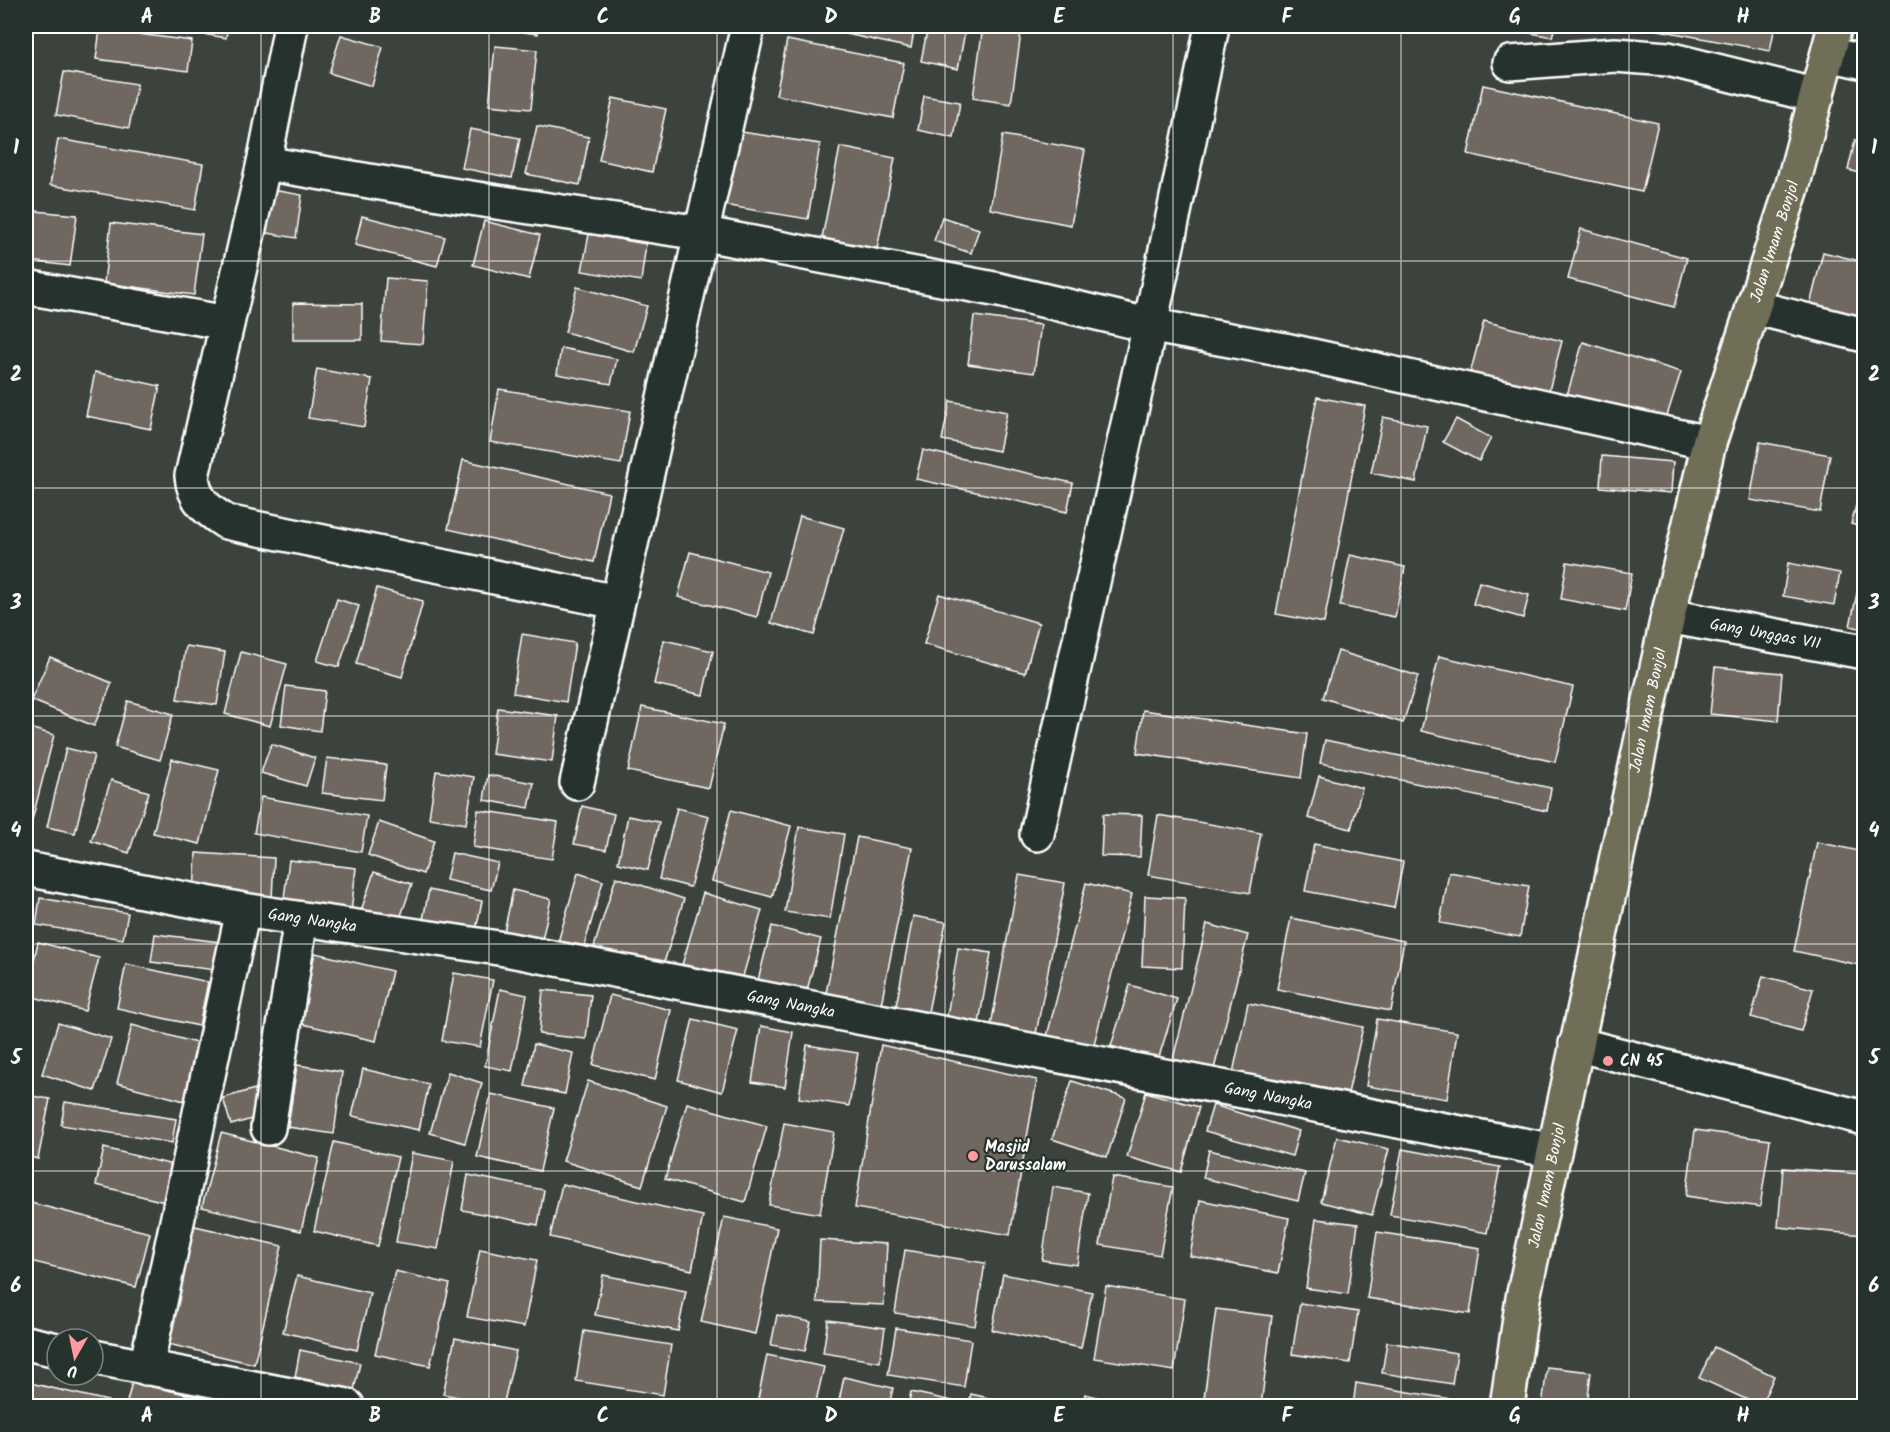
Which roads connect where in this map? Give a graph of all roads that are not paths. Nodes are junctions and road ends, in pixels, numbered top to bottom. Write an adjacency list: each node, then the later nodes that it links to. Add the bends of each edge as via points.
1 (291, 26): 8 (street)
2 (748, 26): 9 (street)
3 (1212, 26): 13 (street, via 1171,234)
4 (1831, 40): 5 (street); 7 (main road, Jalan Imam Bonjol)
5 (1864, 62)
6 (1510, 63): 7 (street, via 1615,55 1668,59)
7 (1817, 96): 11 (main road, Jalan Imam Bonjol)
8 (264, 163): 9 (street); 12 (street)
9 (700, 233): 13 (street, via 999,290); 16 (street)
10 (26, 287): 12 (street)
11 (1754, 307): 14 (street); 15 (main road, Jalan Imam Bonjol)
12 (227, 323): 16 (street, via 192,476 201,504 209,511 226,522)
13 (1148, 325): 15 (street, via 1290,351); 20 (street)
14 (1864, 335)
15 (1709, 442): 17 (main road, Jalan Imam Bonjol)
16 (617, 602): 19 (street)
17 (1668, 616): 18 (street, Gang Unggas VII); 24 (main road, Jalan Imam Bonjol)
18 (1864, 652)
19 (578, 783)
20 (1037, 834)
21 (26, 868): 22 (street, Gang Nangka)
22 (243, 910): 23 (street, Gang Nangka); 31 (street)
23 (301, 919): 26 (street); 27 (street, Gang Nangka, via 505,949)
24 (1576, 1044): 25 (street); 27 (main road, Jalan Imam Bonjol)
25 (1864, 1118)
26 (268, 1128)
27 (1554, 1151): 33 (main road, Jalan Imam Bonjol, via 1523,1298)
28 (26, 1343): 29 (street)
29 (45, 1347)
30 (105, 1359): 31 (street)
31 (146, 1368): 32 (street)
32 (347, 1407)
33 (1507, 1407)

